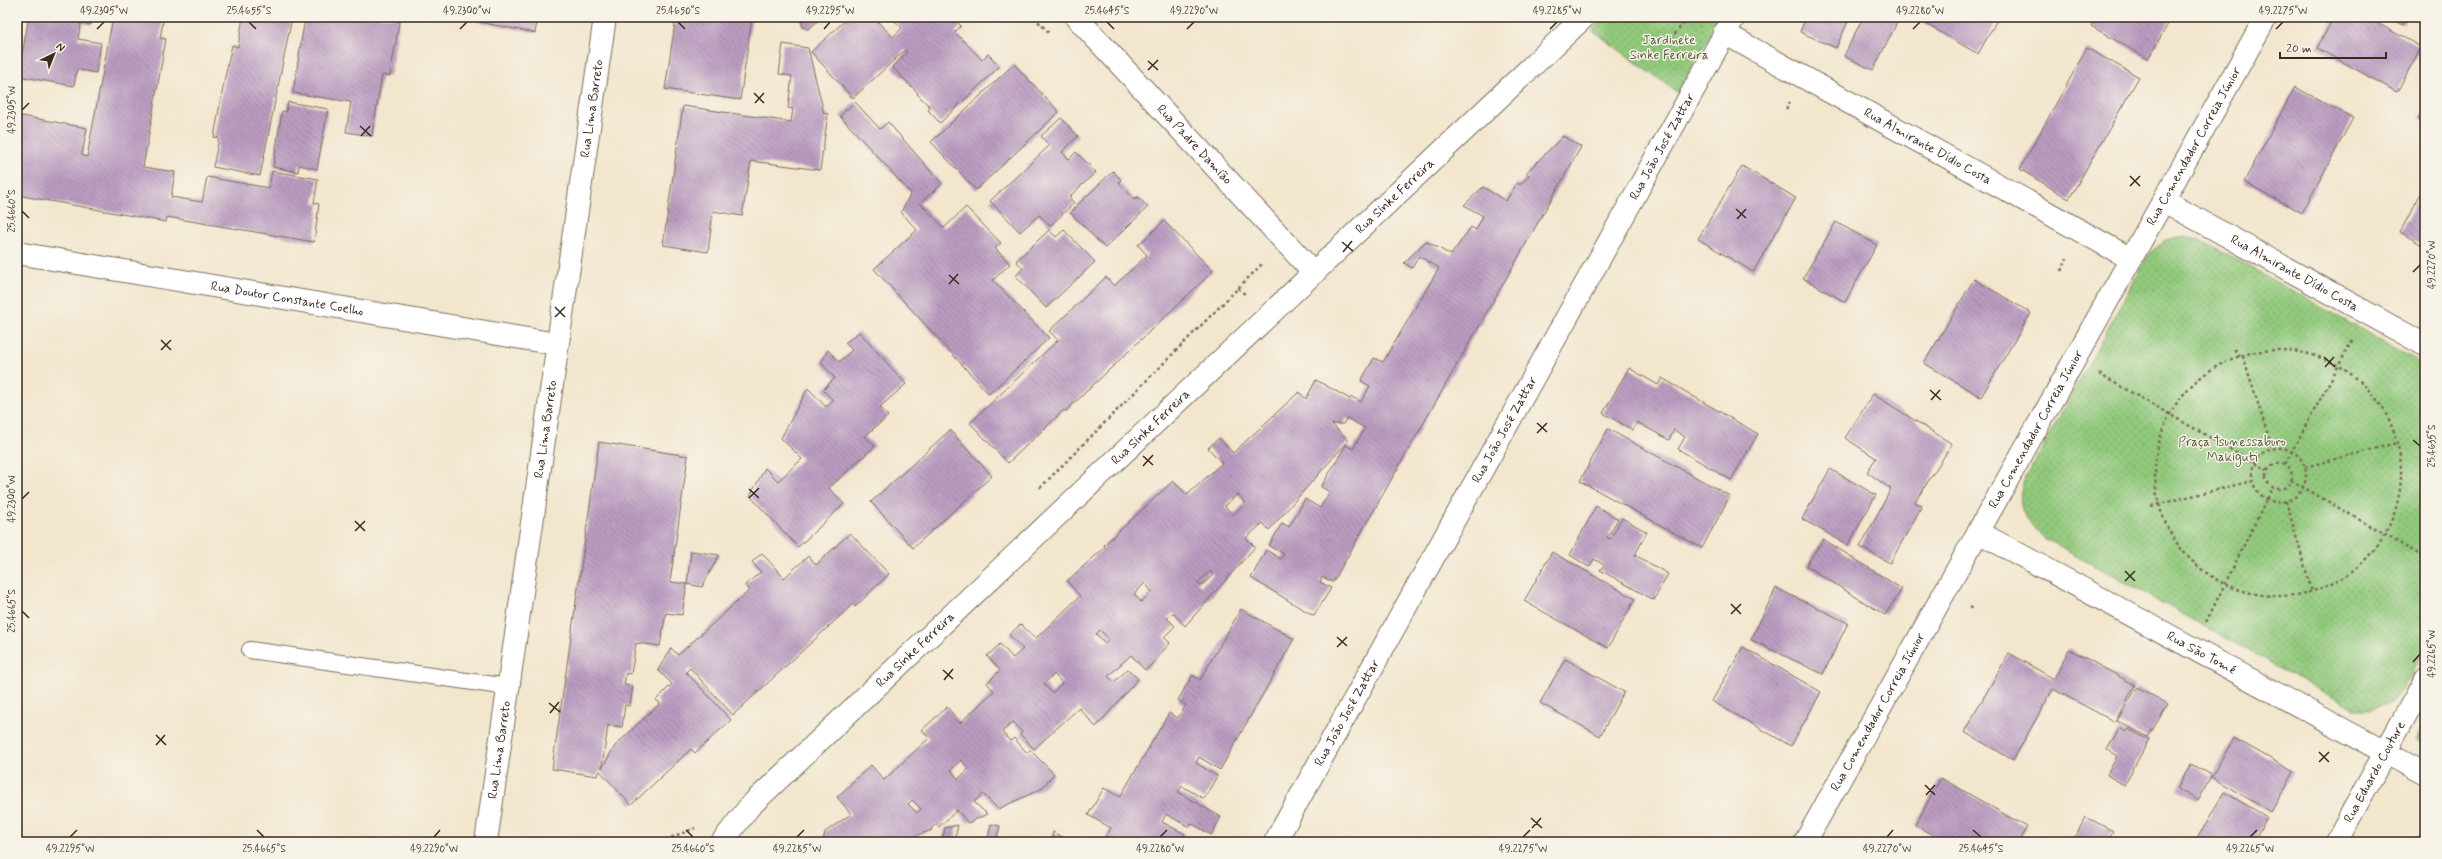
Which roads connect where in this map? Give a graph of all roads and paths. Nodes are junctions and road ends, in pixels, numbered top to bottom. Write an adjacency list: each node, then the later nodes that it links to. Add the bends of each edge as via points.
1 (606, 17): 16 (street, Rua Lima Barreto)
2 (1034, 17): 8 (path)
3 (1076, 17): 14 (street, Rua Padre Damião)
4 (1584, 17): 14 (street, Rua Sinke Ferreira)
5 (1688, 17): 9 (path)
6 (2266, 17): 10 (street, Rua Comendador Correia Júnior)
7 (1729, 25): 12 (street, Rua Almirante Dídio Costa); 54 (street, Rua João José Zattar)
8 (1050, 34)
9 (1671, 39)
10 (2164, 201): 12 (street, Rua Comendador Correia Júnior); 17 (street, Rua Almirante Dídio Costa)
11 (17, 253): 16 (street, Rua Doutor Constante Coelho)
12 (2131, 259): 39 (street, Rua Comendador Correia Júnior)
13 (1266, 260): 34 (path)
14 (1314, 273): 53 (street, Rua Sinke Ferreira, via 750,806)
15 (2355, 336): 20 (path)
16 (557, 344): 47 (street, Rua Lima Barreto)
17 (2425, 345)
18 (2234, 350): 19 (path)
19 (2241, 356): 20 (path, via 2255,352 2284,350 2312,355); 22 (path, via 2203,375 2182,396); 24 (path)
20 (2339, 366): 23 (path, via 2362,383 2381,404 2394,430); 25 (path)
21 (2094, 371): 22 (path)
22 (2171, 414): 26 (path); 37 (path, via 2158,447 2155,476)
23 (2397, 443): 28 (path); 40 (path, via 2401,458 2402,486 2398,504)
24 (2272, 448): 25 (path, via 2281,447); 26 (path, via 2264,452)
25 (2292, 451): 27 (path); 28 (path, via 2298,455)
26 (2255, 463): 29 (path); 31 (path)
27 (2285, 464): 29 (path, via 2277,462); 30 (path, via 2291,470)
28 (2305, 467): 32 (path, via 2306,480)
29 (2267, 470): 33 (path, via 2267,482)
30 (2291, 480): 32 (path); 33 (path, via 2282,488)
31 (2252, 481): 35 (path, via 2257,491); 37 (path)
32 (2303, 487): 36 (path, via 2297,496); 40 (path)
33 (2274, 488): 35 (path)
34 (1034, 494)
35 (2267, 499): 36 (path, via 2271,502); 42 (path)
36 (2286, 501): 43 (path)
37 (2160, 504): 38 (path); 42 (path, via 2170,531 2186,555 2208,574)
38 (2151, 506)
39 (1978, 532): 48 (street, Rua São Tomé); 55 (street, Rua Comendador Correia Júnior)
40 (2382, 532): 41 (path); 43 (path, via 2366,561 2344,579)
41 (2425, 558)
42 (2225, 584): 43 (path, via 2261,596 2289,597); 44 (path)
43 (2312, 592)
44 (2205, 625)
45 (250, 650): 47 (lane)
46 (2425, 680): 48 (street, Rua Eduardo Couture)
47 (508, 687): 51 (street, Rua Lima Barreto)
48 (2386, 752): 49 (street, Rua São Tomé); 56 (street, Rua Eduardo Couture)
49 (2425, 774)
50 (697, 827): 52 (path)
51 (486, 842)
52 (660, 842)
53 (722, 842)
54 (1275, 842)
55 (1805, 842)
56 (2336, 842)

